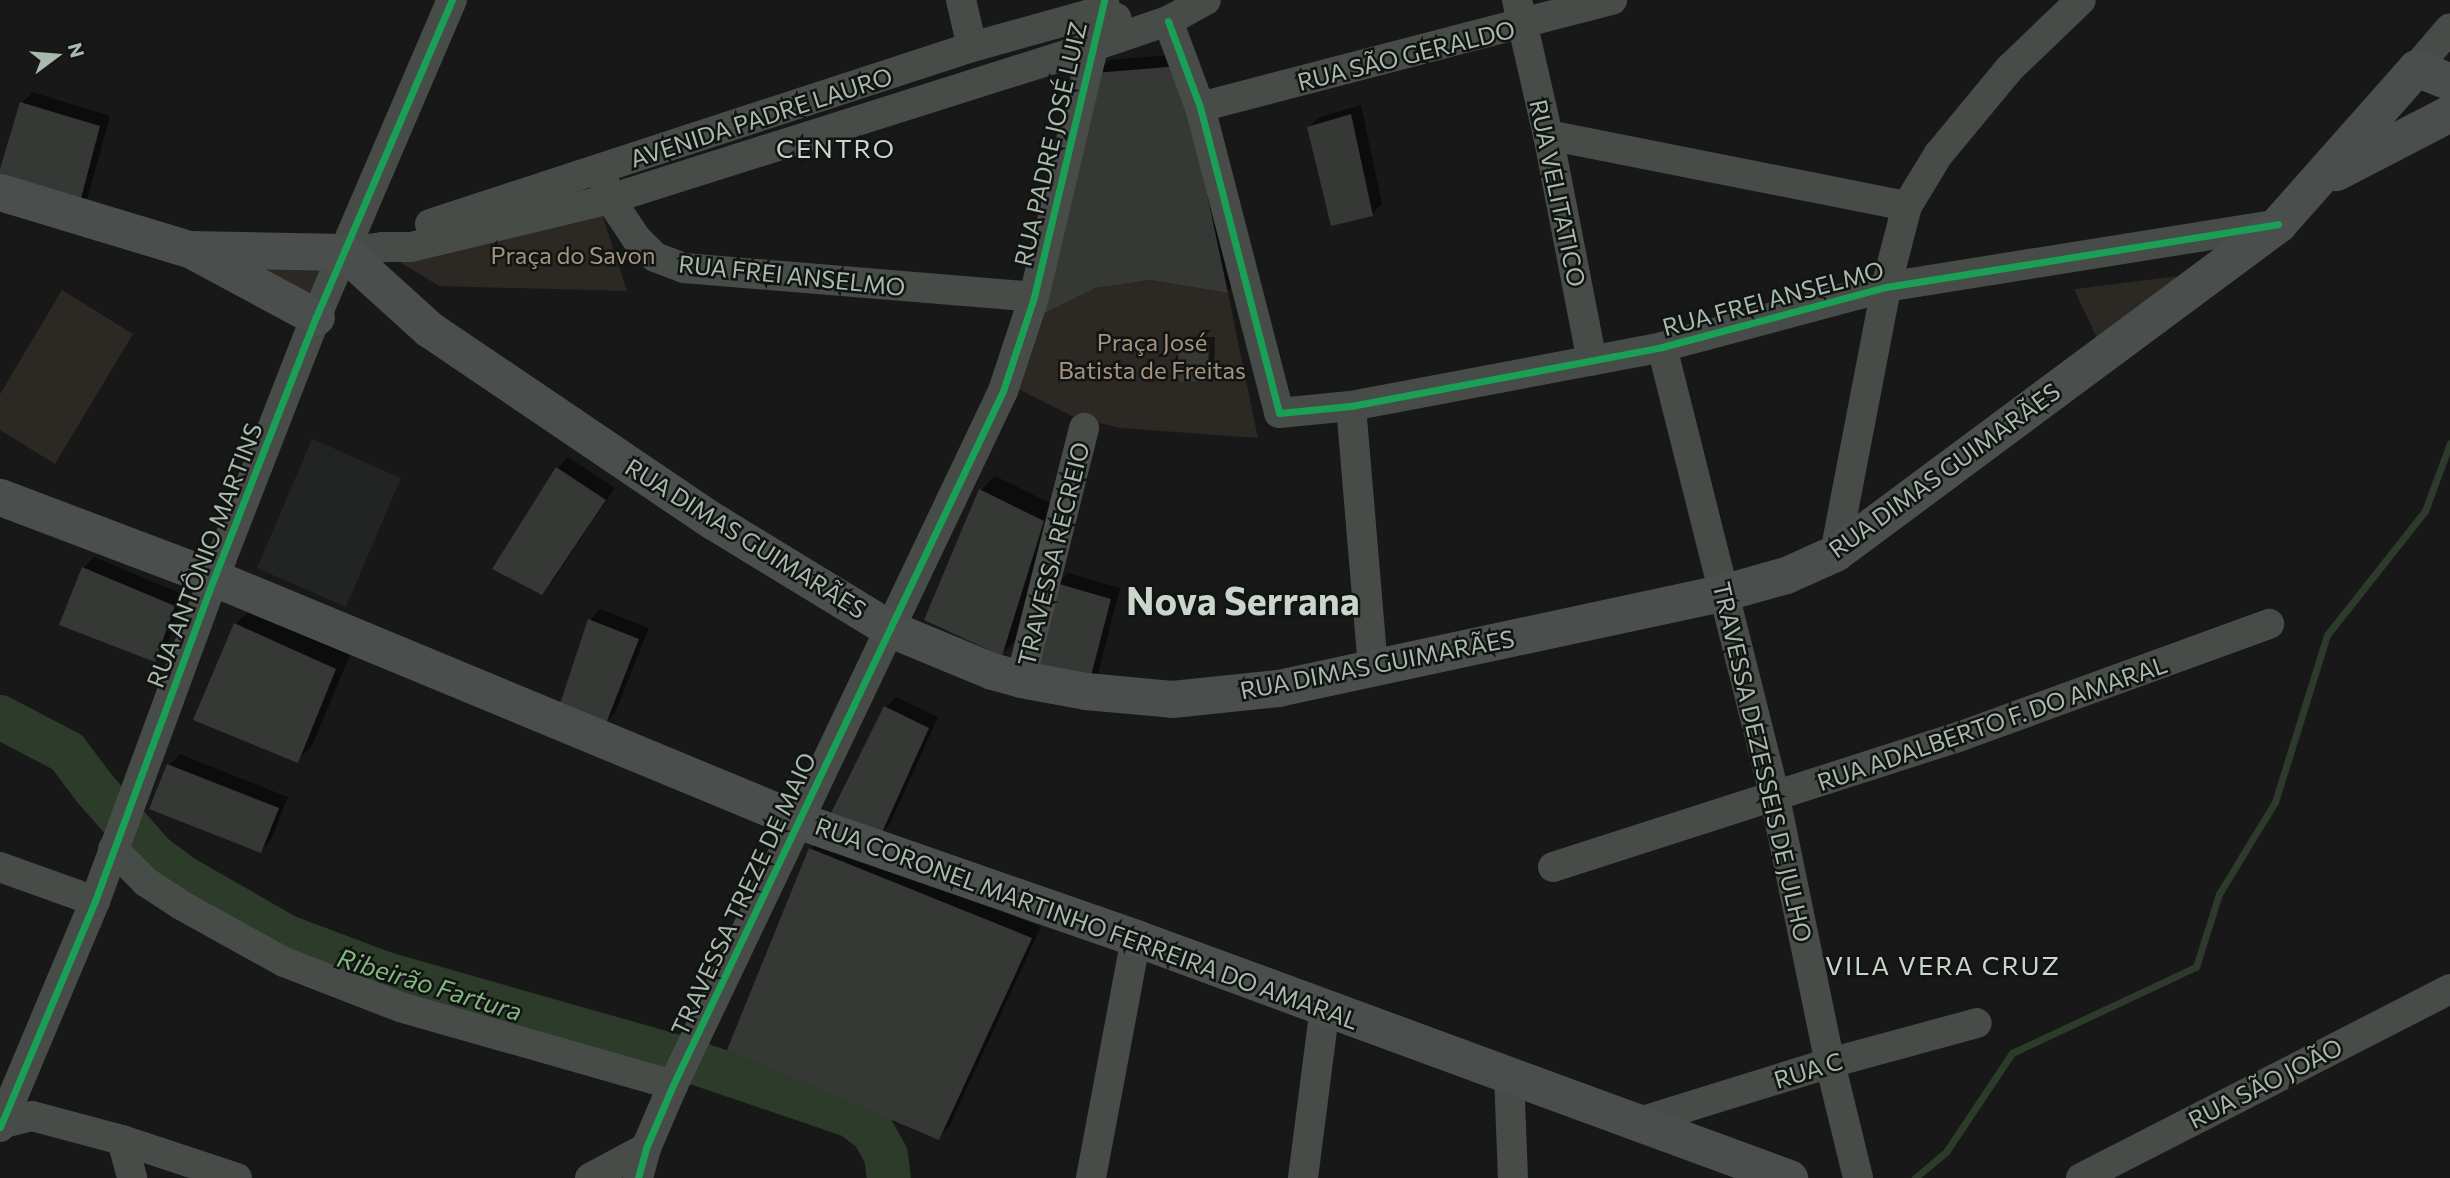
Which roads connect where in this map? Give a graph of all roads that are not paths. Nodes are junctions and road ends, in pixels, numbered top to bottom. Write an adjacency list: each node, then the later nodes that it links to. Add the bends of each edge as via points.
1 (452, 0): 25 (street, RUA ANTÔNIO MARTINS)
2 (961, 0): 10 (street)
3 (1206, 0): 8 (street, AVENIDA PADRE LAURO)
4 (1612, 0): 7 (street, RUA SÃO GERALDO)
5 (2081, 0): 21 (street, via 2010,68 1938,155)
6 (1102, 6): 8 (street); 10 (street, AVENIDA PADRE LAURO); 11 (street, RUA PADRE JOSÉ LUIZ)
7 (1520, 13): 14 (street, RUA SÃO GERALDO); 16 (street, RUA VELITATICO)
8 (1155, 25): 11 (street, AVENIDA PADRE LAURO); 14 (street)
9 (2450, 28): 12 (street, RUA DIMAS GUIMARÃES)
10 (972, 47): 17 (street, AVENIDA PADRE LAURO)
11 (1091, 47): 20 (street, AVENIDA PADRE LAURO); 27 (street, RUA PADRE JOSÉ LUIZ)
12 (2416, 68): 13 (main road); 18 (main road, RUA DIMAS GUIMARÃES)
13 (2450, 82)
14 (1200, 107): 31 (street, RUA FREI ANSELMO, via 1279,413)
15 (2450, 113): 18 (main road, RUA DIMAS GUIMARÃES)
16 (1548, 135): 21 (street); 30 (street, RUA VELITATICO)
17 (600, 170): 20 (street, RUA FREI ANSELMO); 23 (street, AVENIDA PADRE LAURO, via 419,227)
18 (2318, 182): 22 (main road, RUA DIMAS GUIMARÃES)
19 (0, 192): 24 (main road)
20 (610, 199): 23 (street, AVENIDA PADRE LAURO, via 411,247); 27 (street, RUA FREI ANSELMO, via 655,257 684,268)
21 (1907, 206): 26 (street)
22 (2278, 224): 26 (street, RUA FREI ANSELMO); 34 (main road, RUA DIMAS GUIMARÃES)
23 (383, 247): 25 (street, AVENIDA PADRE LAURO)
24 (189, 249): 25 (main road); 28 (main road)
25 (344, 253): 28 (street, RUA ANTÔNIO MARTINS); 38 (main road, RUA DIMAS GUIMARÃES, via 429,329 713,521)
26 (1886, 287): 29 (street, RUA FREI ANSELMO); 34 (street)
27 (1034, 297): 38 (street, RUA PADRE JOSÉ LUIZ, via 1003,391)
28 (316, 317): 35 (street, RUA ANTÔNIO MARTINS)
29 (1662, 347): 30 (street, RUA FREI ANSELMO); 36 (street, TRAVESSA DEZESSEIS DE JULHO)
30 (1592, 361): 31 (street, RUA FREI ANSELMO)
31 (1350, 406): 39 (street)
32 (1084, 428): 40 (street, TRAVESSA RECREIO)
33 (0, 498): 35 (main road, RUA CORONEL MARTINHO FERREIRA DO AMARAL)
34 (1835, 553): 36 (main road, RUA DIMAS GUIMARÃES, via 1786,575)
35 (214, 578): 42 (main road, RUA CORONEL MARTINHO FERREIRA DO AMARAL); 43 (street, RUA ANTÔNIO MARTINS)
36 (1725, 592): 39 (main road, RUA DIMAS GUIMARÃES); 41 (street, TRAVESSA DEZESSEIS DE JULHO)
37 (2269, 624): 41 (street, RUA ADALBERTO F. DO AMARAL)
38 (888, 628): 40 (main road, RUA DIMAS GUIMARÃES); 42 (street, TRAVESSA TREZE DE MAIO)
39 (1373, 668): 40 (main road, RUA DIMAS GUIMARÃES, via 1278,688 1172,699)
40 (1021, 679)
41 (1775, 798): 45 (street, RUA ADALBERTO F. DO AMARAL); 51 (street, TRAVESSA DEZESSEIS DE JULHO)
42 (800, 821): 47 (main road, RUA CORONEL MARTINHO FERREIRA DO AMARAL); 53 (street, TRAVESSA TREZE DE MAIO)
43 (114, 849): 46 (street, RUA ANTÔNIO MARTINS); 53 (street, via 146,882 284,962 400,1007)
44 (0, 867): 46 (street)
45 (1553, 867)
46 (94, 901): 55 (street, RUA ANTÔNIO MARTINS)
47 (1136, 938): 49 (main road, RUA CORONEL MARTINHO FERREIRA DO AMARAL); 62 (street)
48 (2448, 995): 67 (street, RUA SÃO JOÃO)
49 (1325, 1007): 52 (main road, RUA CORONEL MARTINHO FERREIRA DO AMARAL); 63 (street)
50 (1977, 1023): 51 (street, RUA C)
51 (1830, 1063): 54 (street, RUA C); 66 (street, TRAVESSA DEZESSEIS DE JULHO)
52 (1509, 1075): 54 (main road, RUA CORONEL MARTINHO FERREIRA DO AMARAL); 64 (street)
53 (676, 1079): 57 (street, TRAVESSA TREZE DE MAIO)
54 (1639, 1122): 65 (main road, RUA CORONEL MARTINHO FERREIRA DO AMARAL)
55 (0, 1125): 56 (street, via 32,1116)
56 (122, 1140): 58 (street); 59 (street)
57 (646, 1148): 60 (street); 61 (street, TRAVESSA TREZE DE MAIO)
58 (132, 1178)
59 (237, 1178)
60 (590, 1178)
61 (638, 1178)
62 (1091, 1178)
63 (1303, 1178)
64 (1513, 1178)
65 (1789, 1178)
66 (1858, 1178)
67 (2081, 1178)

